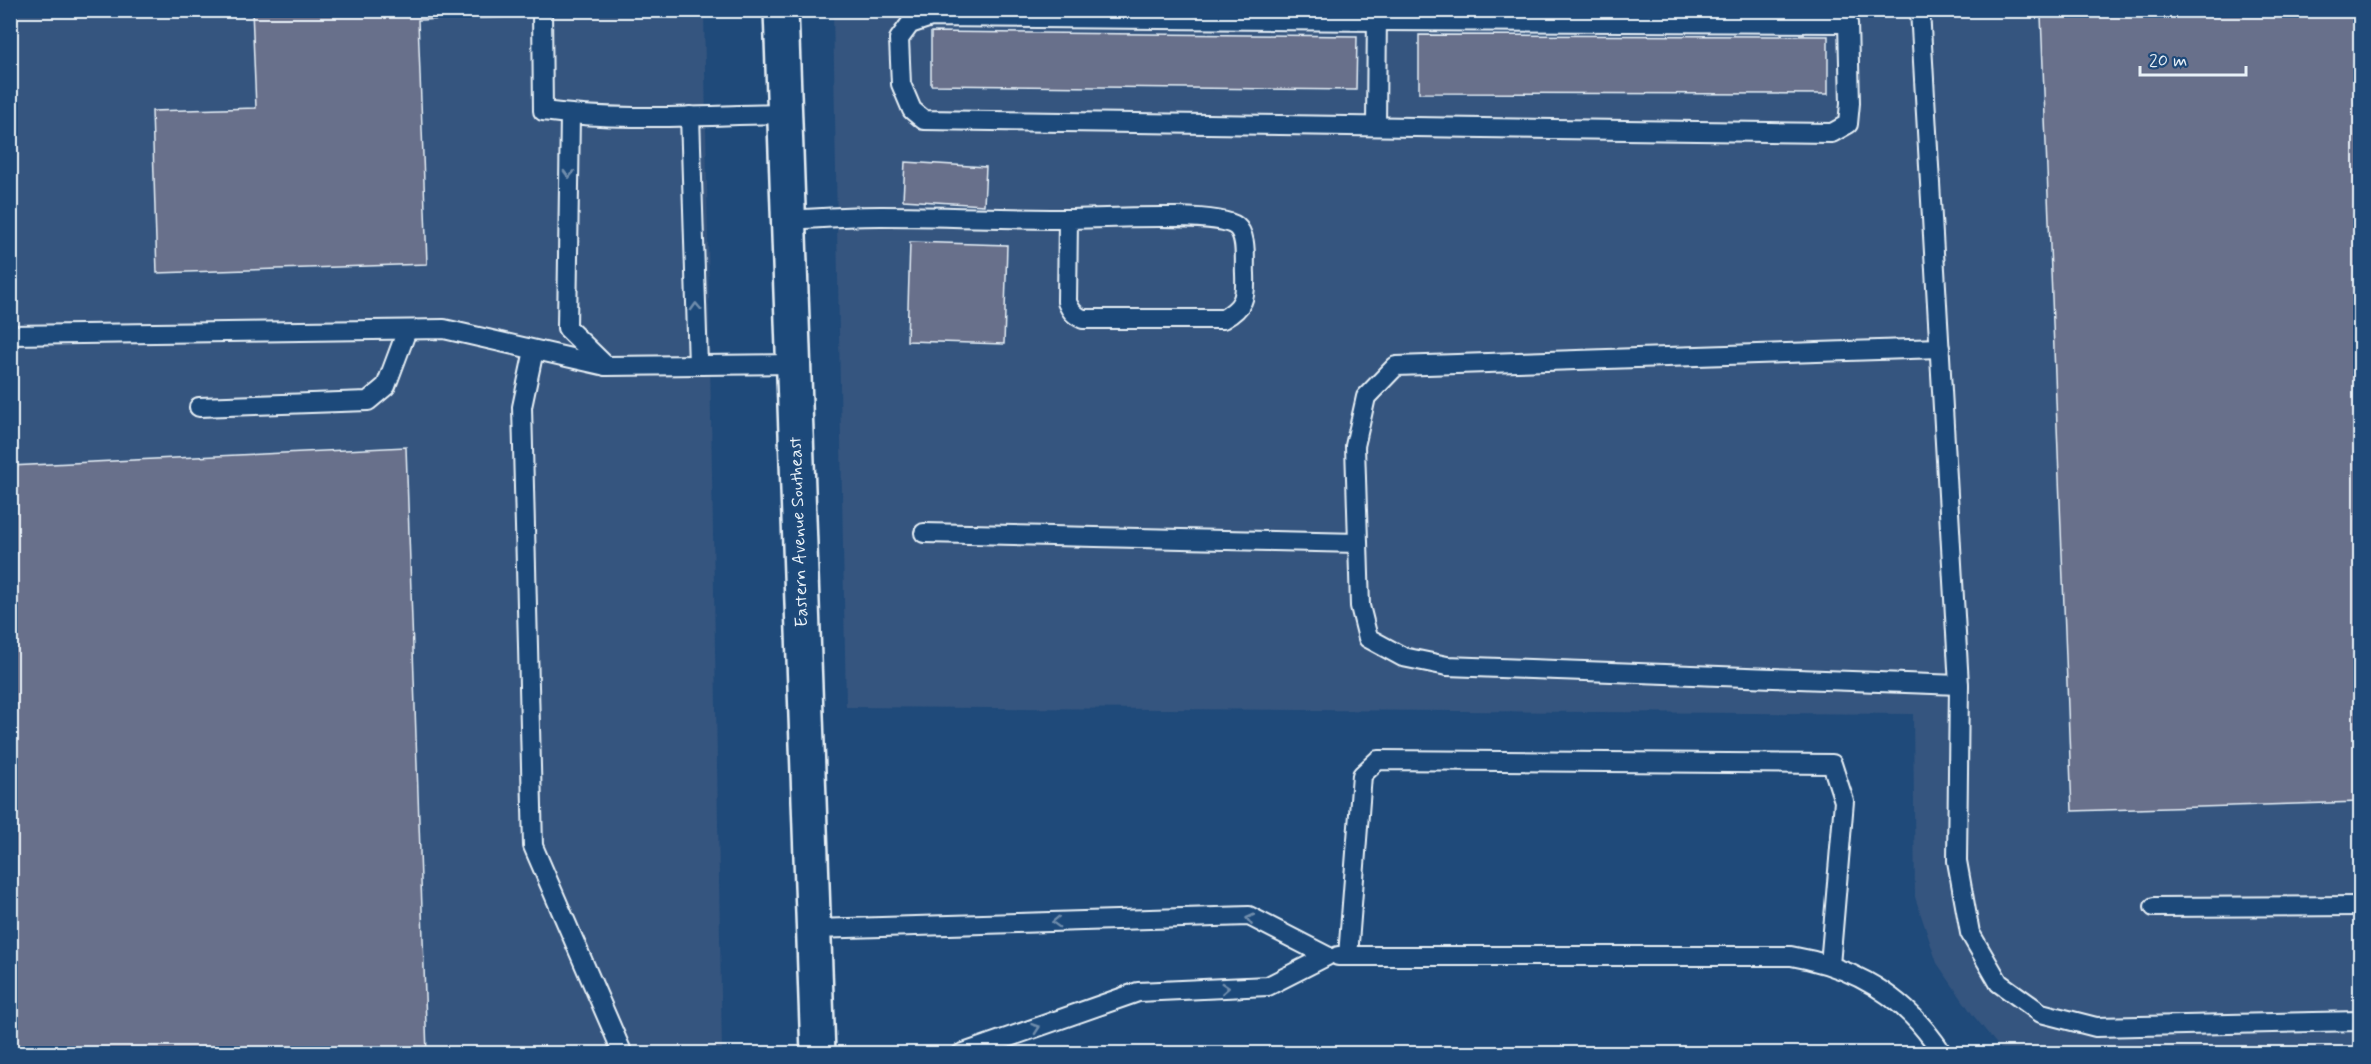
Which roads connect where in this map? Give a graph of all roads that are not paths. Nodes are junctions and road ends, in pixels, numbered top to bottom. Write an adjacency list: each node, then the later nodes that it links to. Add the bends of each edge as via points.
1 (542, 10): 7 (lane, via 543,111)
2 (781, 10): 6 (main road, Eastern Avenue Southeast)
3 (1920, 10): 14 (lane)
4 (1377, 16): 5 (lane); 9 (lane); 9 (lane, via 931,17 910,24 899,39 901,84 912,110 924,120)
5 (1848, 16): 9 (lane, via 1848,124 1832,133)
6 (785, 114): 8 (lane); 11 (main road, Eastern Avenue Southeast)
7 (570, 115): 8 (lane); 18 (lane, one-way to 18, via 567,328)
8 (690, 116): 17 (lane, one-way to 8)
9 (1376, 126)
10 (1068, 219): 10 (lane, via 1226,220 1243,236 1246,292 1241,304 1222,319 1076,316 1067,302); 11 (lane, via 879,216)
11 (790, 220): 16 (main road, Eastern Avenue Southeast)
12 (407, 330): 13 (lane); 15 (lane, via 444,330); 19 (lane, via 386,386 368,401)
13 (10, 335)
14 (1940, 348): 21 (lane, via 1396,366 1366,397 1355,446); 22 (lane)
15 (534, 350): 18 (lane); 30 (lane, via 522,407 533,846)
16 (793, 364): 17 (lane); 25 (main road, Eastern Avenue Southeast)
17 (698, 365): 18 (lane)
18 (606, 366)
19 (199, 407)
20 (924, 533): 21 (lane)
21 (1358, 543): 22 (lane, via 1360,606 1368,638 1403,657 1448,666)
22 (1959, 685): 29 (lane, via 1957,861 1970,933 1999,983 2041,1013 2096,1027)
23 (2361, 906): 24 (lane)
24 (2154, 907)
25 (814, 929): 26 (lane, one-way to 25, via 1250,916); 31 (main road, Eastern Avenue Southeast)
26 (1327, 956): 27 (lane); 32 (lane, one-way to 26, via 1138,992 1268,986)
27 (1348, 956): 28 (lane, via 1791,956); 28 (lane, via 1362,775 1378,760 1832,764 1844,801)
28 (1830, 965): 33 (lane, via 1865,979 1909,1011)
29 (2361, 1021)
30 (623, 1053)
31 (818, 1053)
32 (961, 1053)
33 (1942, 1053)

